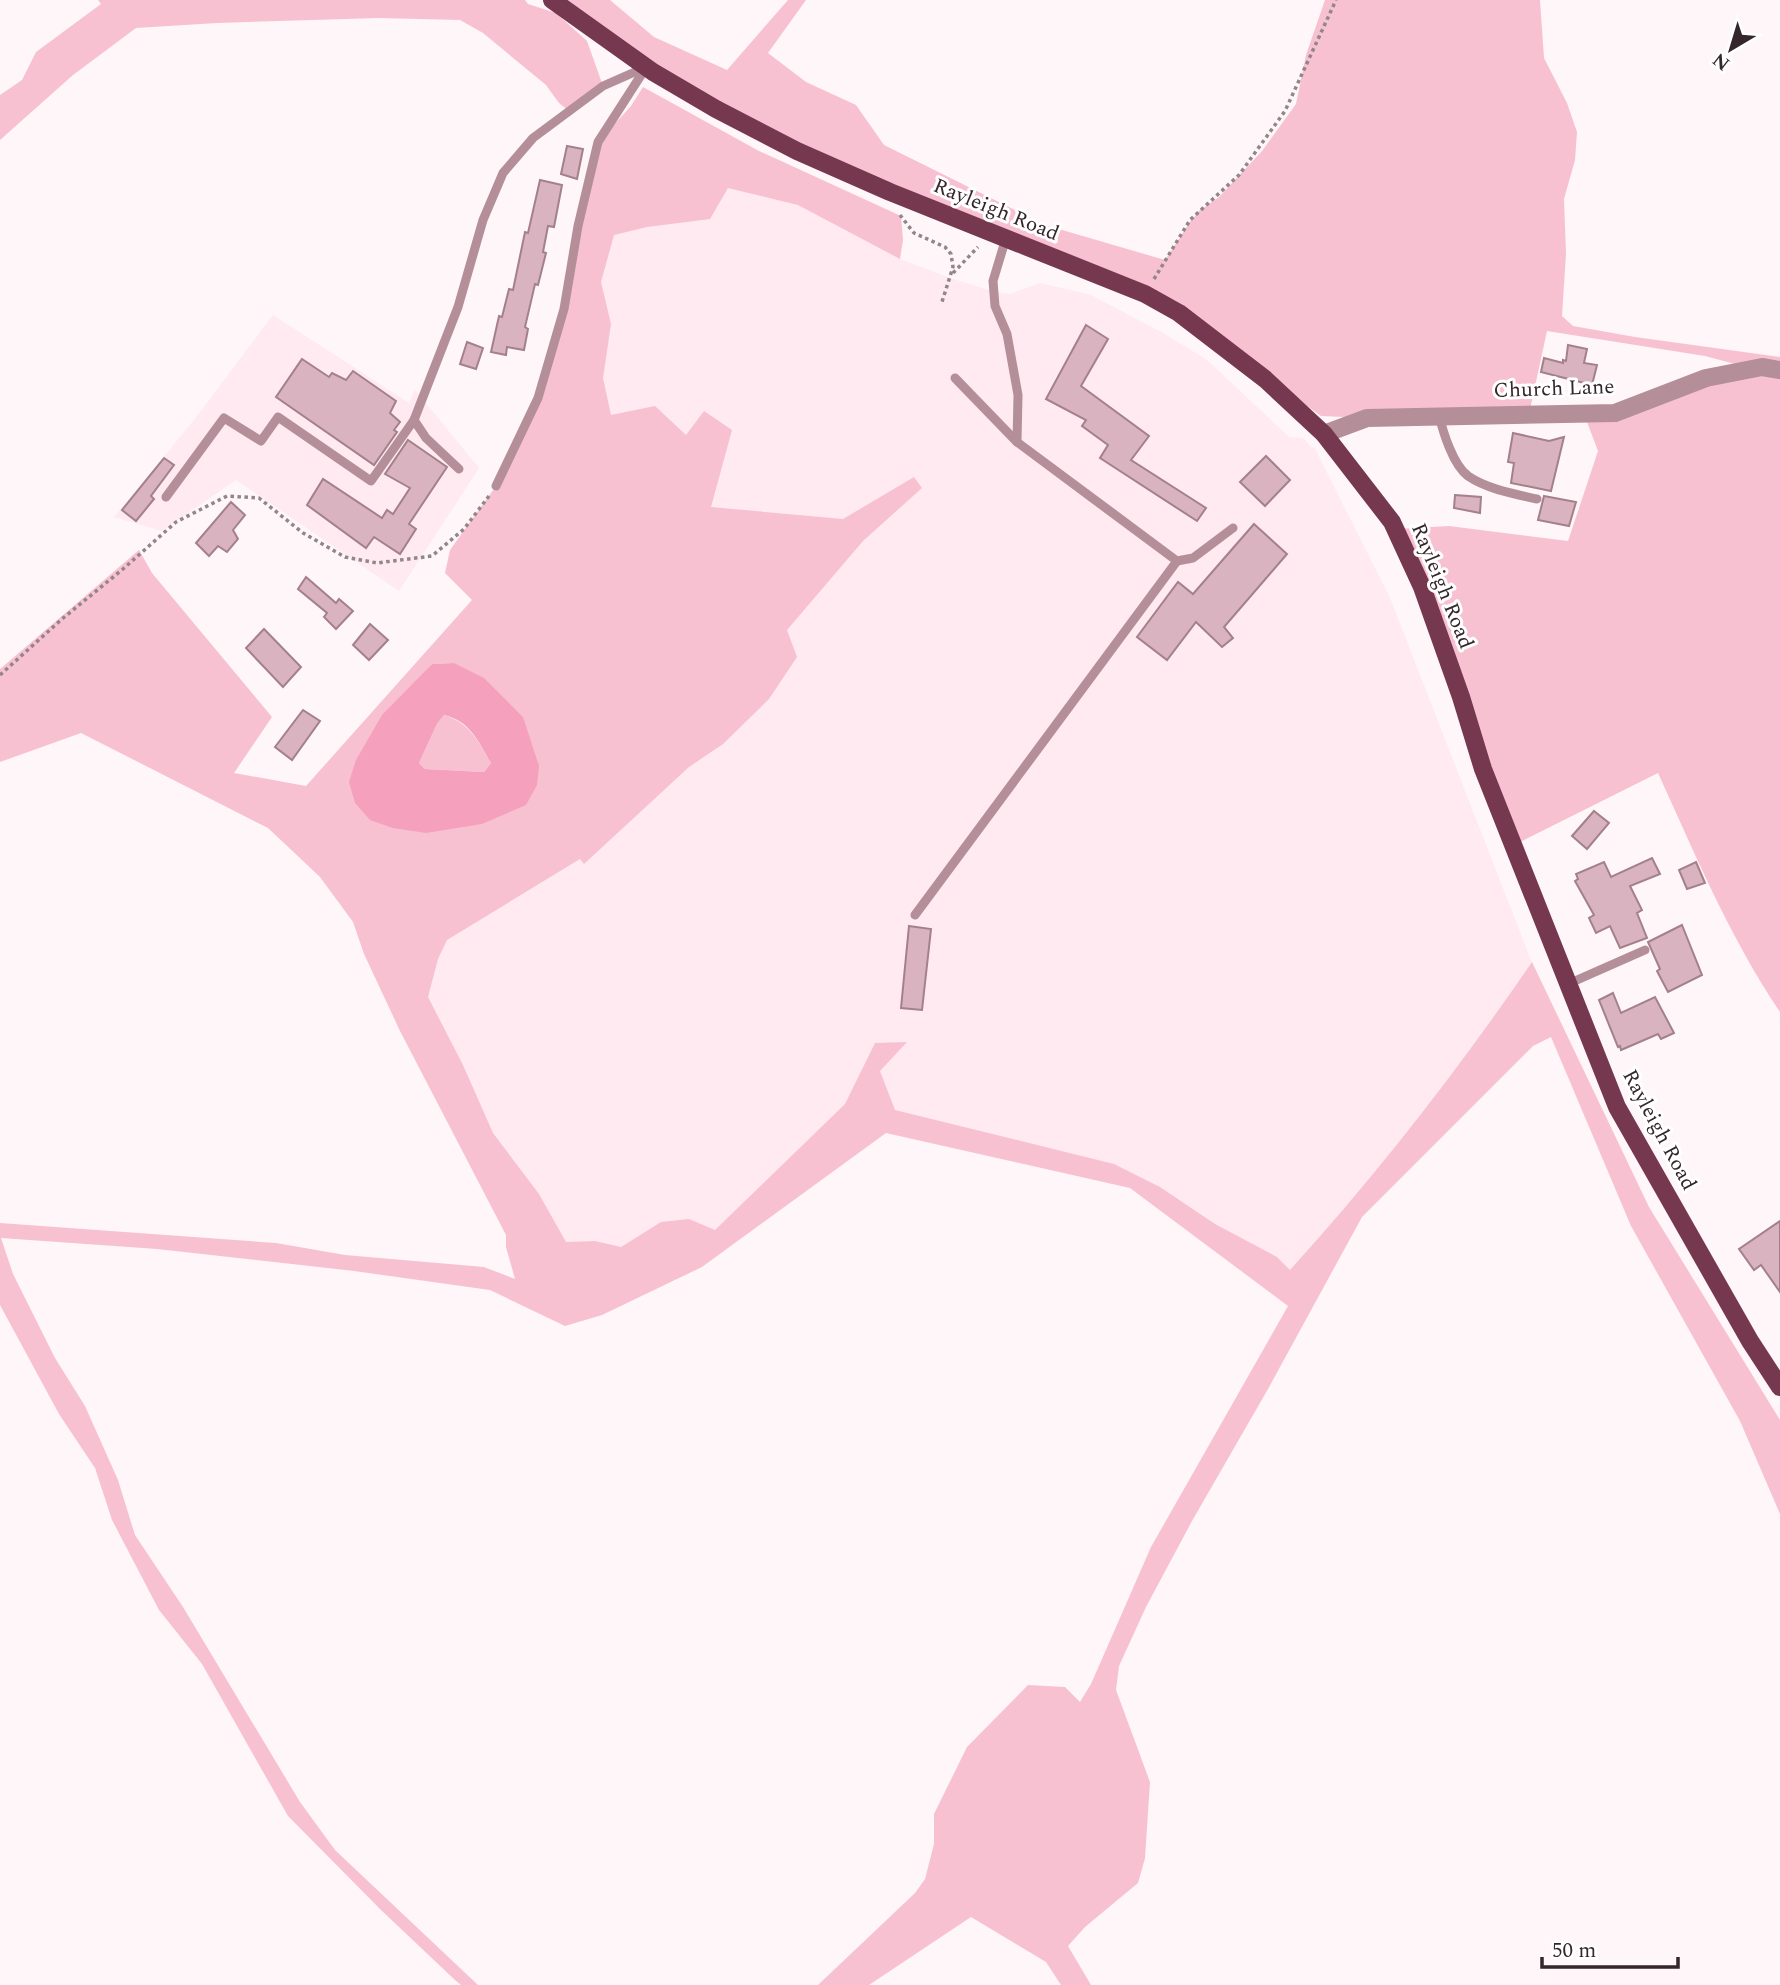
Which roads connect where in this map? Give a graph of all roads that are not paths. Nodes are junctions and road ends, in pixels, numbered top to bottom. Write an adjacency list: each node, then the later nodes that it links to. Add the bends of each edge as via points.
1 (552, 0): 2 (main road, Rayleigh Road)
2 (646, 67): 3 (main road, Rayleigh Road, via 797,151); 7 (lane, via 603,86 533,138 503,173); 11 (lane, via 598,142 564,309 538,398)
3 (1006, 237): 8 (main road, Rayleigh Road, via 1145,294 1179,313); 9 (lane, via 993,281 1018,395)
4 (1780, 370): 6 (street, Church Lane, via 1762,367 1706,378 1615,413)
5 (955, 378): 9 (lane)
6 (1439, 415): 8 (street, Church Lane, via 1367,418); 13 (lane, via 1446,442 1466,475)
7 (414, 420): 10 (lane); 12 (lane, via 371,481 278,417 261,441 224,418)
8 (1324, 434): 18 (main road, Rayleigh Road, via 1392,522 1422,587 1483,769)
9 (1017, 442): 15 (lane)
10 (459, 469)
11 (496, 486)
12 (166, 497)
13 (1537, 499)
14 (1233, 528): 15 (lane, via 1193,558)
15 (1177, 562): 16 (lane)
16 (915, 915)
17 (1645, 950): 18 (lane)
18 (1568, 984): 19 (main road, Rayleigh Road, via 1617,1107 1750,1341)
19 (1774, 1367): 20 (main road, Rayleigh Road)
20 (1780, 1387)

